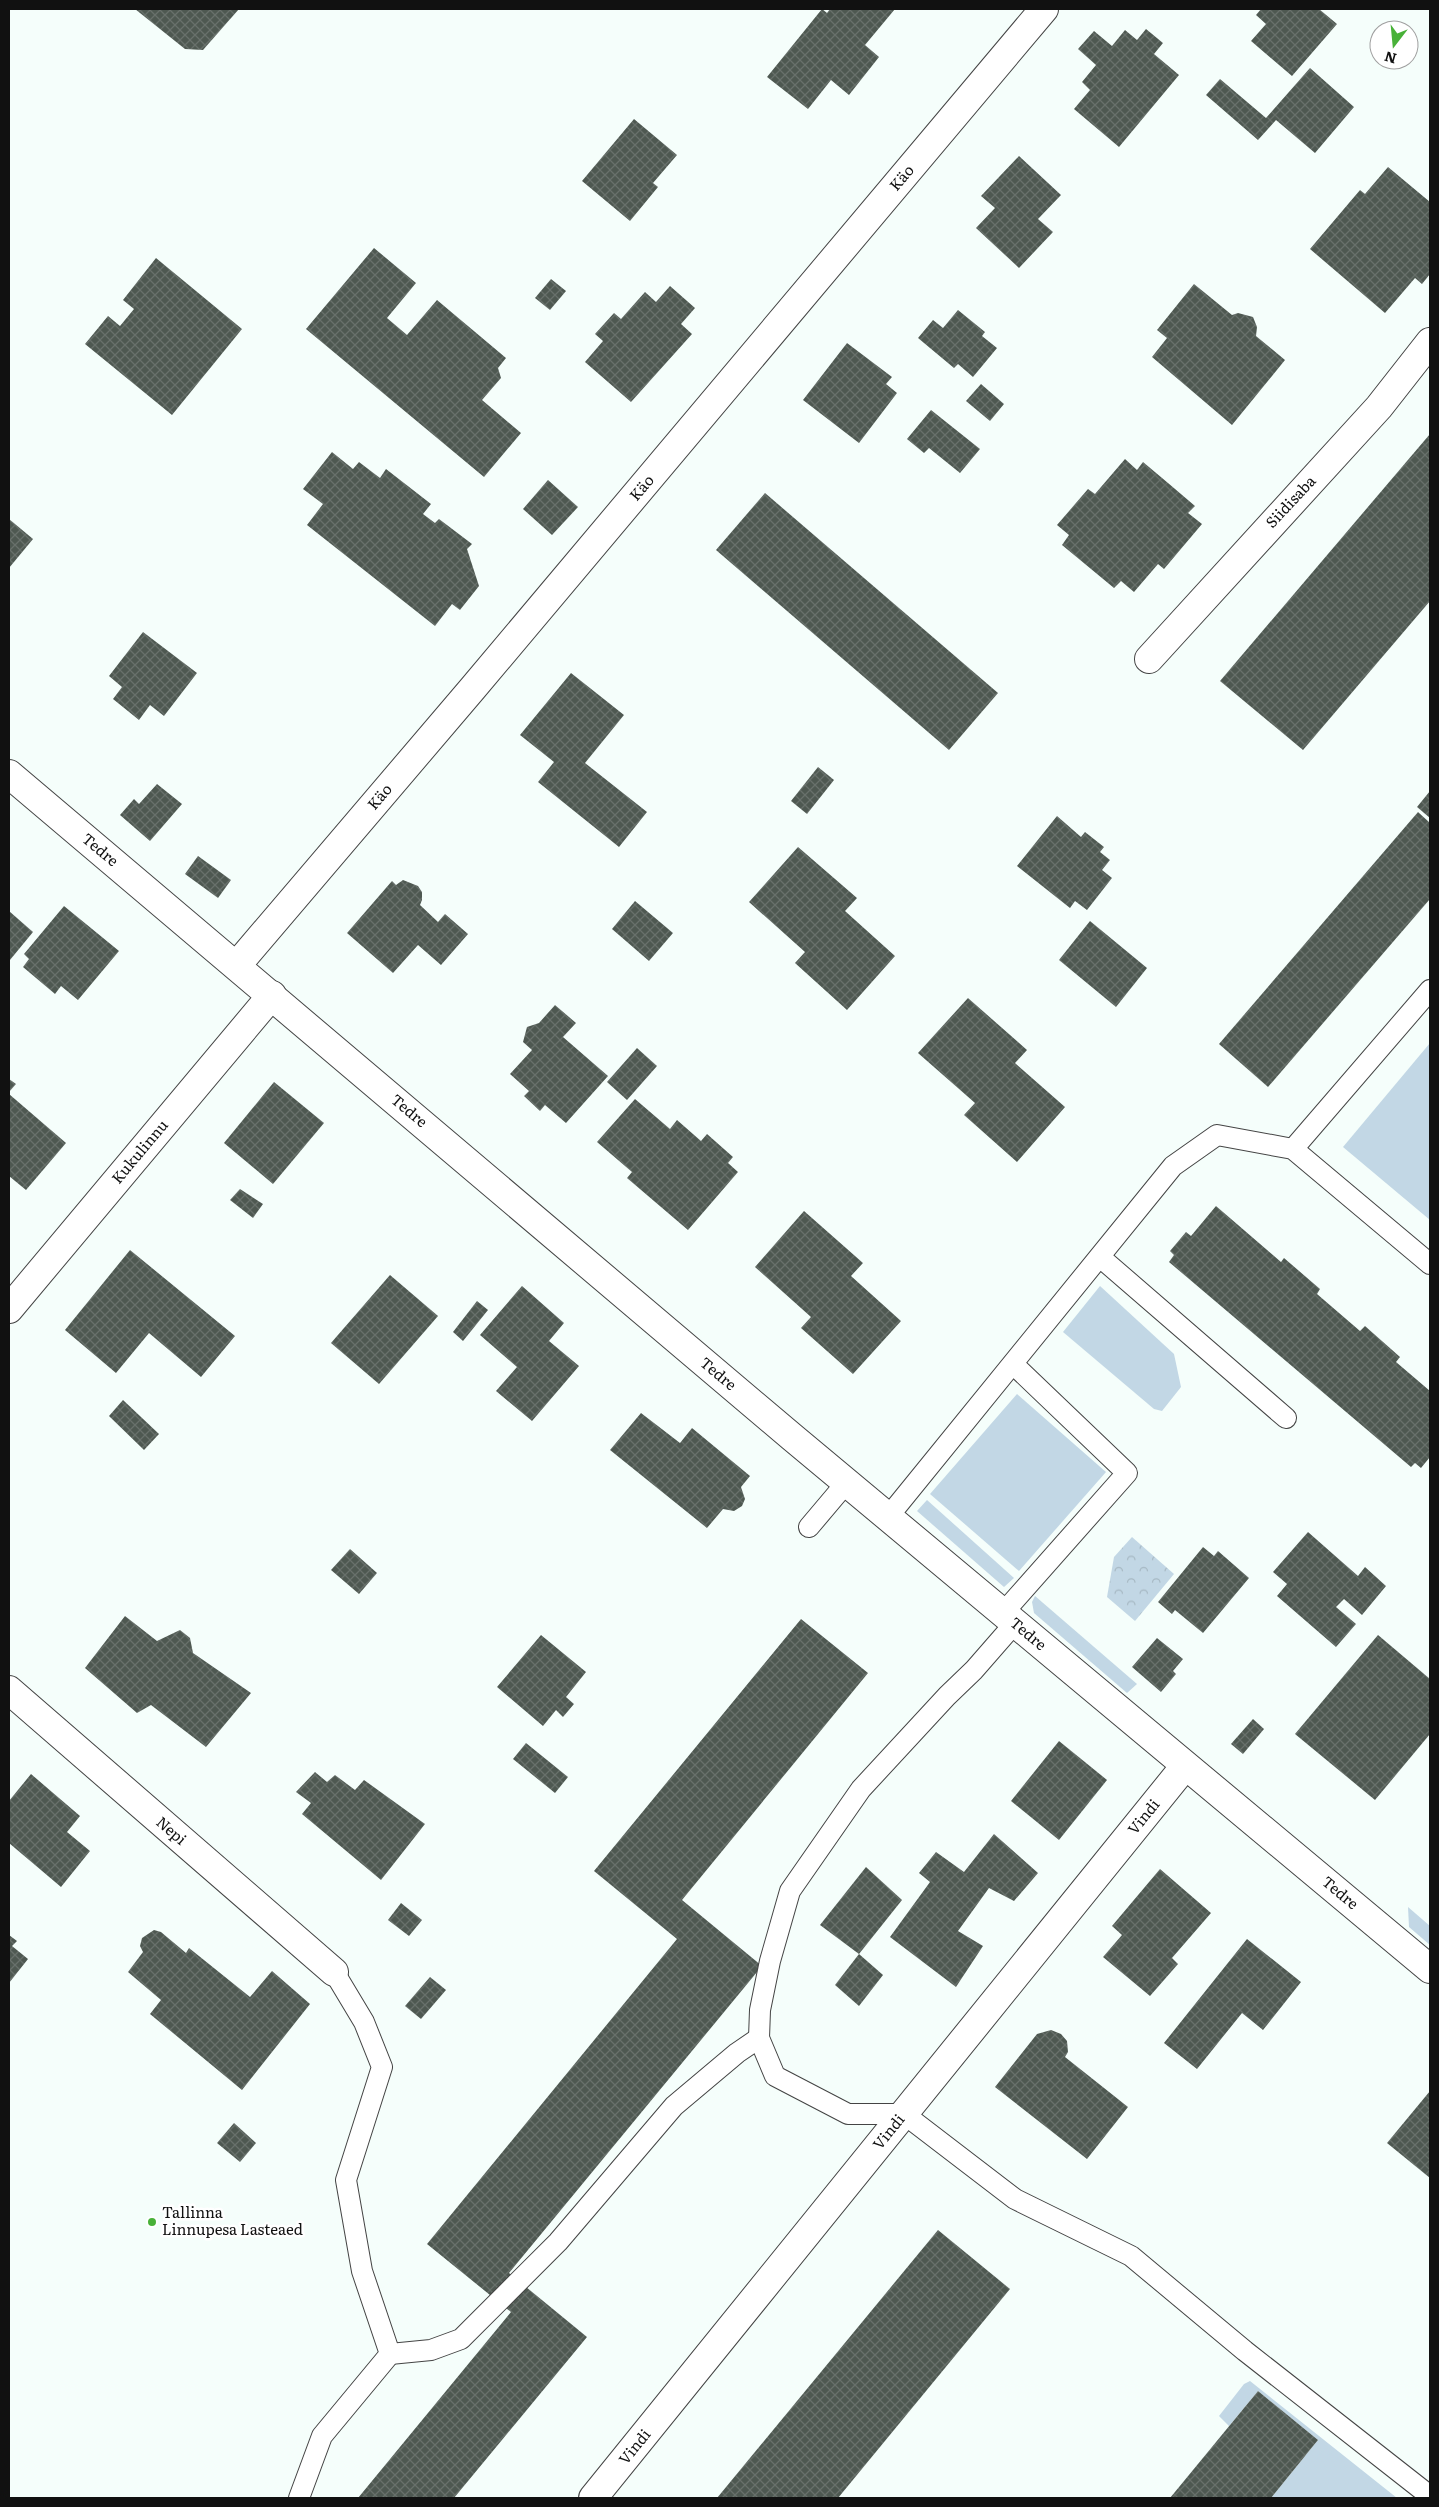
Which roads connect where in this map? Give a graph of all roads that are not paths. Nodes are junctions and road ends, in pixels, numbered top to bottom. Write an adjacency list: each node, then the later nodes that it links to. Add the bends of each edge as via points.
1 (1044, 9): 5 (street, Käo)
2 (1430, 342): 3 (street, Siidisaba, via 1380,407)
3 (1149, 659)
4 (9, 774): 5 (street, Tedre)
5 (237, 965): 7 (street, Tedre)
6 (1430, 990): 8 (lane)
7 (272, 995): 11 (street, Kukulinnu); 14 (street, Tedre)
8 (1293, 1149): 9 (lane, via 1217,1135 1174,1166); 10 (lane)
9 (1100, 1257): 12 (lane); 13 (lane)
10 (1430, 1264)
11 (9, 1309)
12 (1013, 1364): 15 (lane); 17 (lane, via 1127,1473)
13 (1286, 1418)
14 (847, 1482): 15 (street, Tedre); 16 (lane)
15 (888, 1517): 17 (street, Tedre)
16 (809, 1527)
17 (1009, 1618): 19 (street, Tedre); 22 (lane, via 974,1670 861,1789 790,1891 770,1961 760,2010)
18 (9, 1690): 21 (street, Nepi)
19 (1185, 1766): 20 (street, Tedre); 23 (street, Vindi)
20 (1430, 1969)
21 (334, 1972): 24 (lane, via 364,2022 382,2067 346,2180 362,2271)
22 (759, 2038): 23 (lane, via 775,2076 848,2114); 24 (lane, via 674,2106 558,2242 461,2339 431,2350)
23 (904, 2114): 25 (lane, via 1014,2199 1131,2256 1245,2352); 27 (street, Vindi)
24 (390, 2354): 26 (lane, via 322,2436)
25 (1430, 2496)
26 (299, 2498)
27 (593, 2498)

